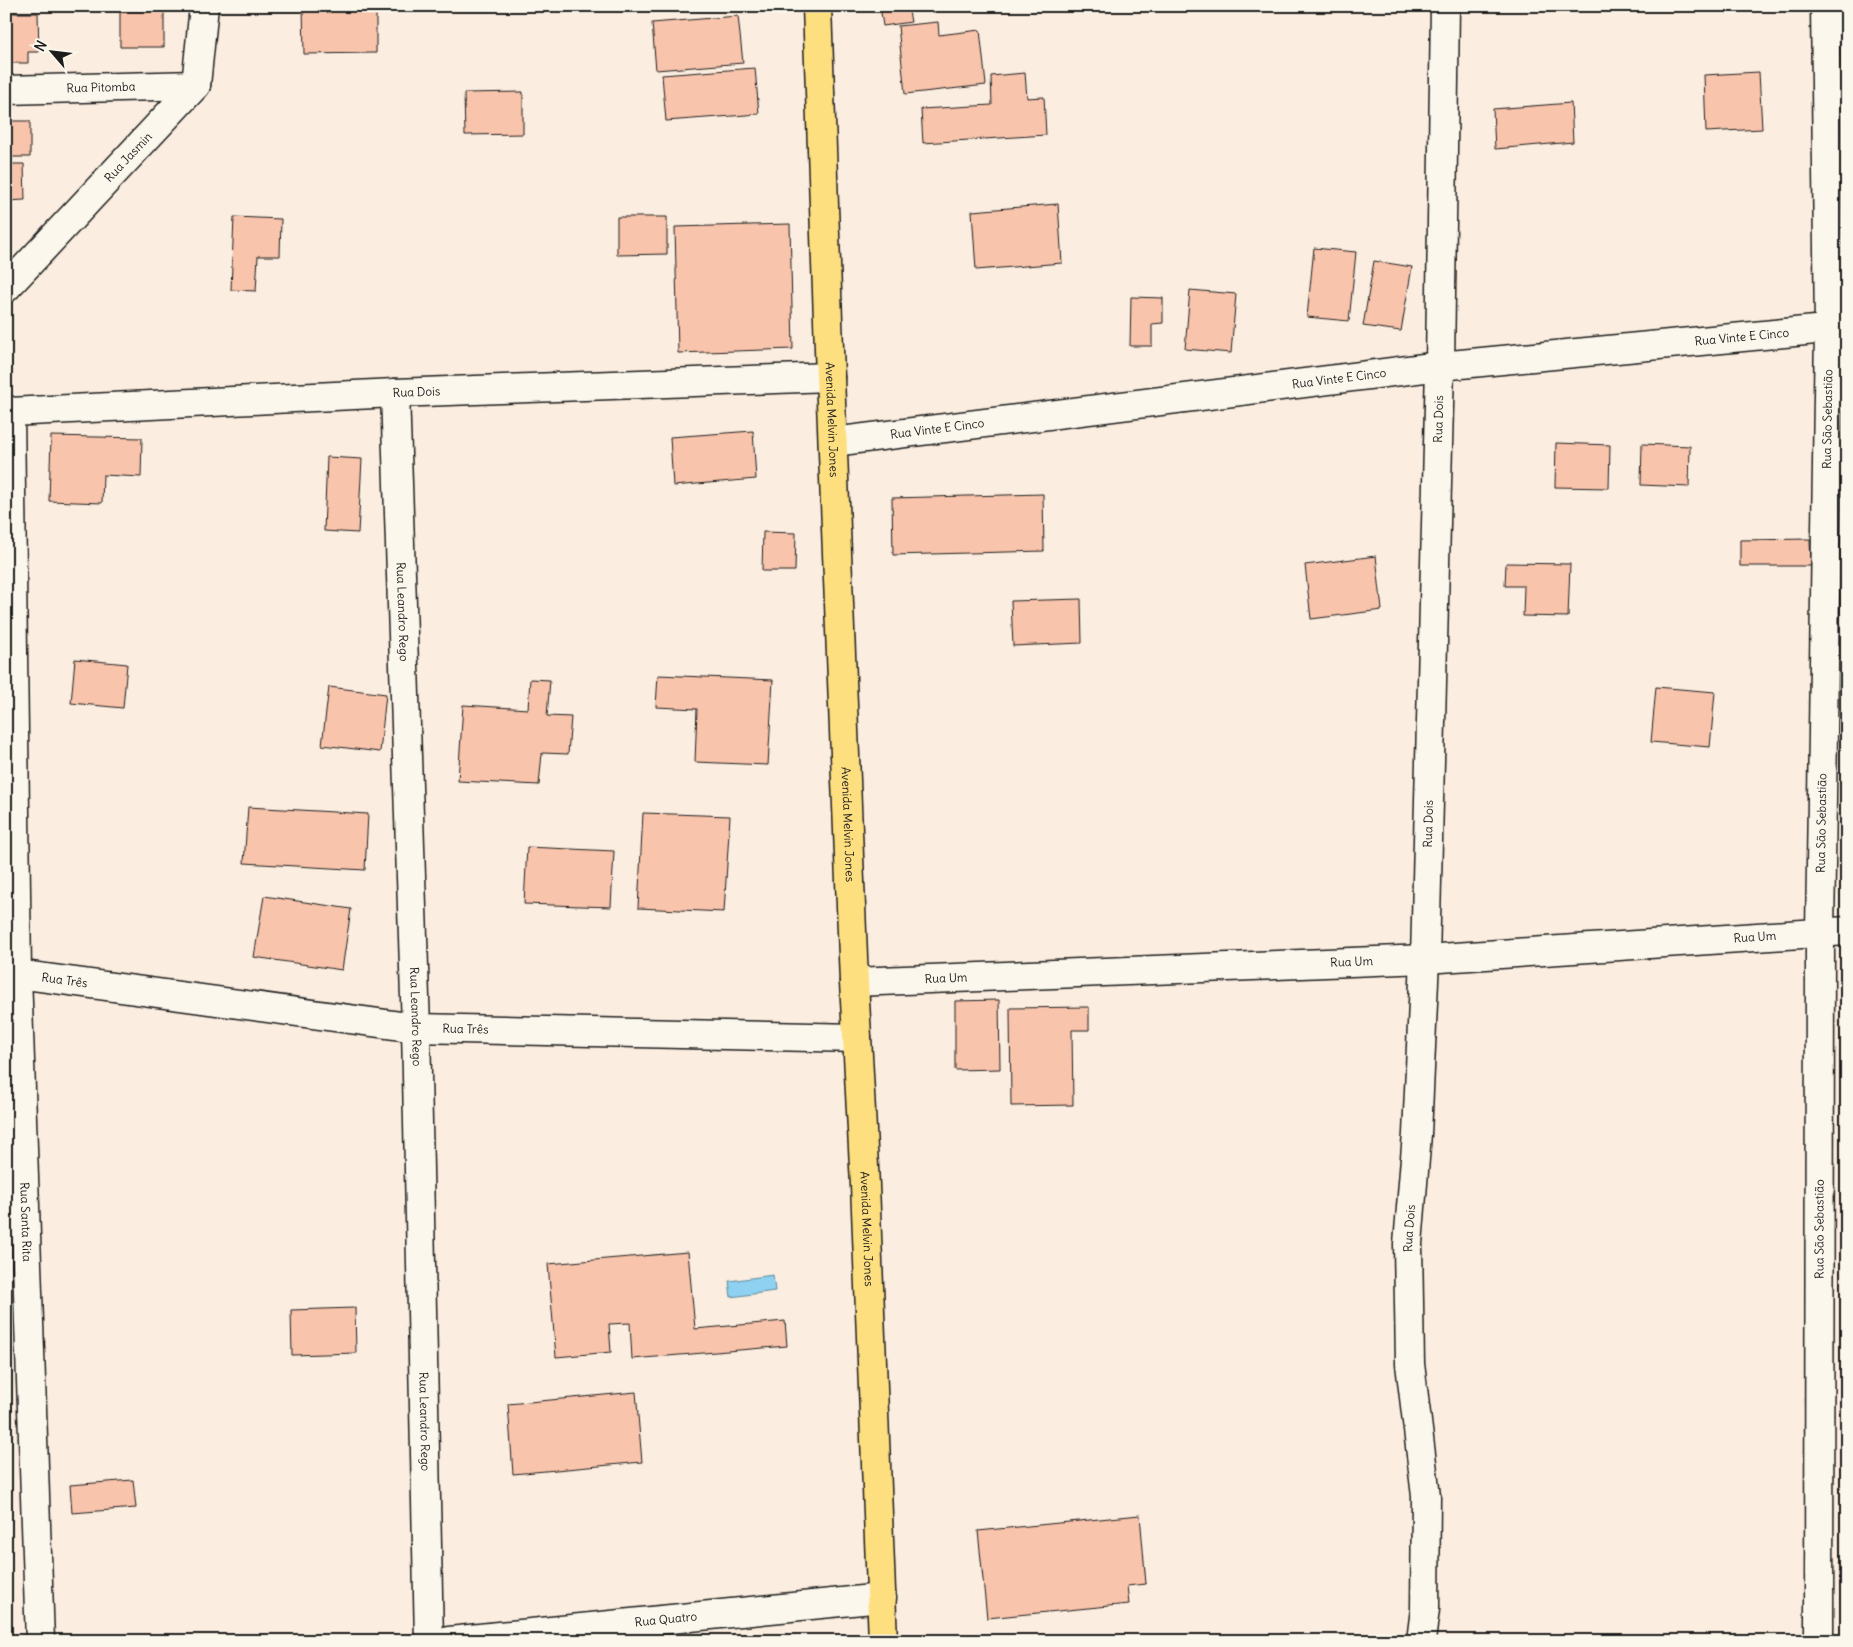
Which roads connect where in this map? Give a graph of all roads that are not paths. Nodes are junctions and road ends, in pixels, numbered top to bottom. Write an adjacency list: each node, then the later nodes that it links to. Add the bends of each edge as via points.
1 (204, 6): 5 (street)
2 (817, 6): 10 (main road, Avenida Melvin Jones)
3 (1445, 6): 9 (street, Rua Dois)
4 (1825, 6): 8 (street, Rua São Sebastião)
5 (196, 85): 6 (street, Rua Pitomba); 7 (street, Rua Jasmin)
6 (6, 90)
7 (6, 288)
8 (1838, 328): 9 (street, Rua Vinte E Cinco); 15 (street, Rua São Sebastião)
9 (1440, 366): 13 (street, Rua Vinte E Cinco); 16 (street, Rua Dois)
10 (830, 377): 11 (street, Rua Dois); 13 (main road, Avenida Melvin Jones)
11 (395, 393): 12 (street, Rua Dois); 19 (street, Rua Leandro Rego)
12 (8, 411): 17 (street, Rua Santa Rita)
13 (833, 442): 18 (main road, Avenida Melvin Jones)
14 (1847, 931): 15 (street, Rua Um)
15 (1820, 932): 16 (street, Rua Um); 27 (street, Rua São Sebastião)
16 (1426, 959): 18 (street, Rua Um); 26 (street, Rua Dois, via 1408,1244 1410,1364 1426,1496 1425,1609)
17 (17, 974): 19 (street, Rua Três); 22 (street, Rua Santa Rita)
18 (854, 982): 20 (main road, Avenida Melvin Jones)
19 (416, 1028): 20 (street, Rua Três); 23 (street, Rua Leandro Rego)
20 (857, 1038): 21 (main road, Avenida Melvin Jones)
21 (882, 1598): 24 (street, Rua Quatro); 25 (main road, Avenida Melvin Jones)
22 (40, 1641)
23 (429, 1641)
24 (449, 1641)
25 (883, 1641)
26 (1421, 1641)
27 (1819, 1641)

